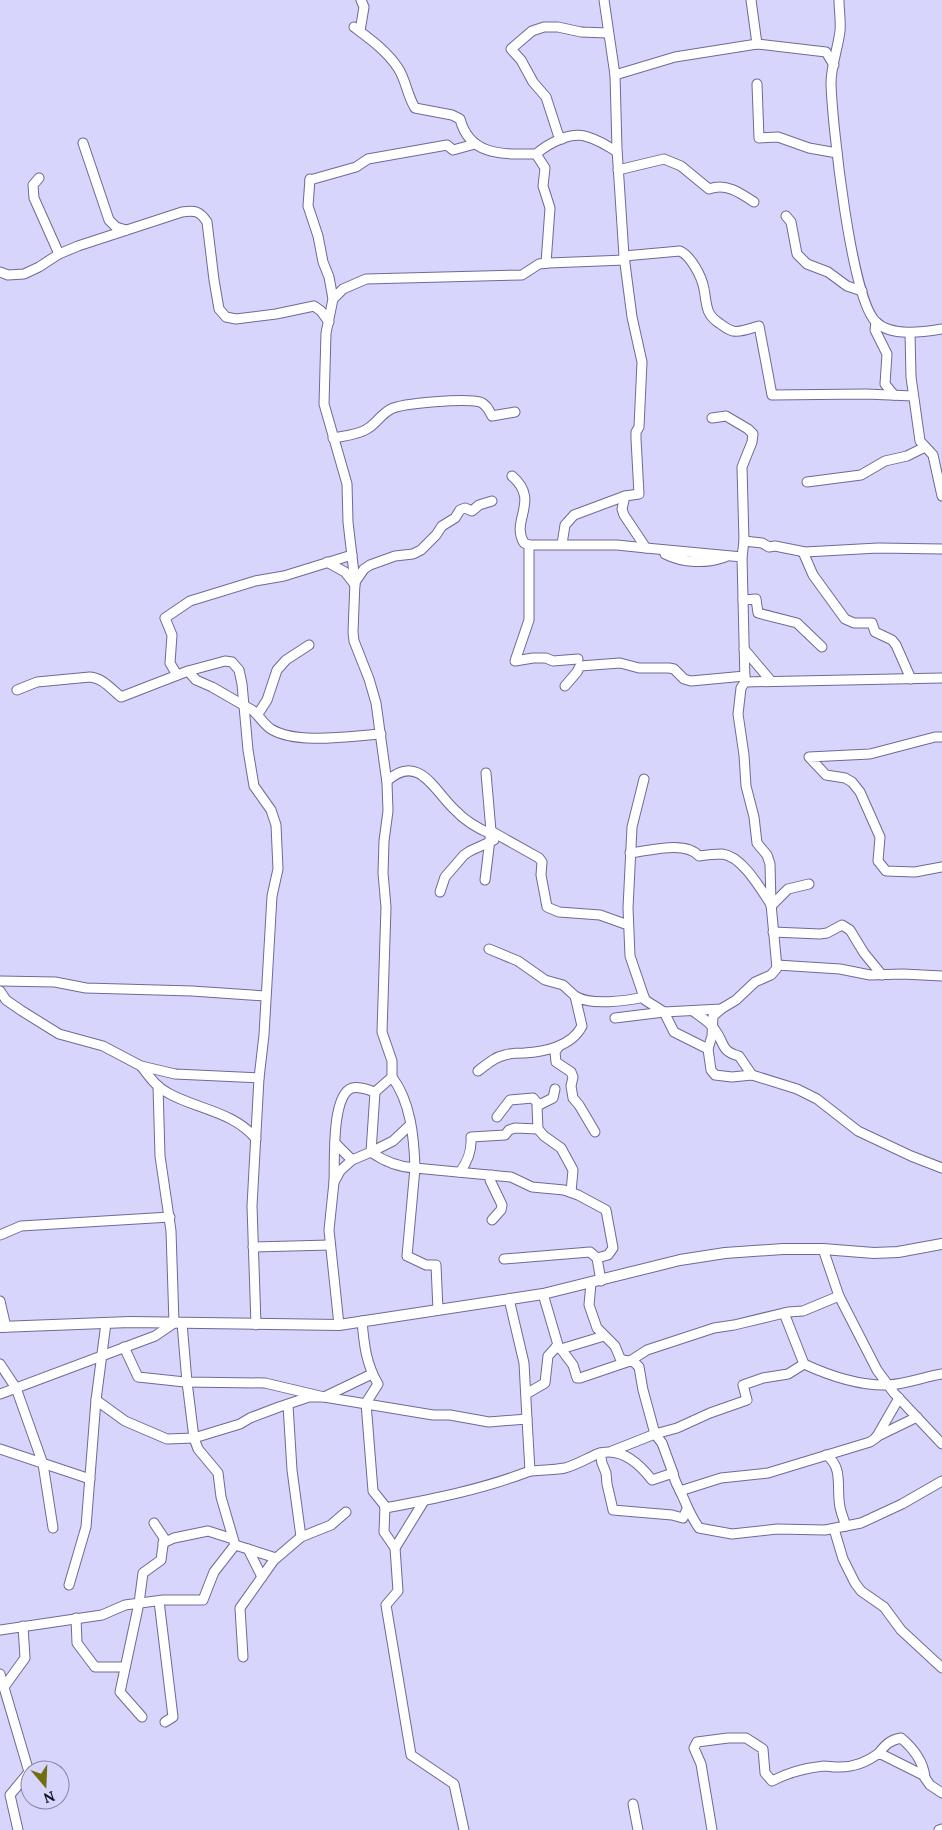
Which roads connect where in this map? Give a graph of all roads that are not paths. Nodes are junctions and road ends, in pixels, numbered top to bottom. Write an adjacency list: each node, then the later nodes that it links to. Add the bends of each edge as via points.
1 (361, 0): 12 (street, via 364,7 357,29 398,67 415,108 460,119 463,130)
2 (604, 0): 5 (street)
3 (751, 0): 6 (street)
4 (839, 0): 7 (street, via 840,30)
5 (607, 33): 8 (street); 10 (street, via 544,27 532,30 511,49 546,97)
6 (757, 44): 7 (street, via 826,52); 8 (street, via 675,57)
7 (834, 65): 14 (street, via 831,81)
8 (615, 74): 13 (street)
9 (758, 84): 14 (street, via 759,138 778,137 809,148)
10 (562, 139): 13 (street, via 588,136); 15 (street)
11 (83, 143): 20 (street, via 109,220 116,227)
12 (475, 144): 15 (street, via 500,154); 26 (street, via 453,150 447,145 368,159 356,167 310,179 308,206)
13 (617, 152): 16 (street)
14 (837, 153): 25 (street)
15 (536, 154): 23 (street, via 545,168 543,186 550,208)
16 (618, 170): 18 (street, via 664,159 681,166 709,189 726,187); 22 (street)
17 (39, 178): 21 (street, via 33,185 34,198)
18 (754, 202)
19 (786, 216): 25 (street, via 791,222 797,254 807,264)
20 (127, 230): 21 (street); 27 (street, via 194,210 207,222 219,309 226,316 236,319 314,306)
21 (59, 254): 24 (street, via 24,274)
22 (625, 258): 23 (street); 31 (street, via 684,253 700,277 710,316 732,331 759,326 772,396); 39 (street, via 632,317 642,362 639,427 636,432 640,494)
23 (546, 263): 26 (street, via 522,275 366,278 343,289)
24 (0, 272)
25 (862, 291): 28 (street)
26 (333, 299): 27 (street)
27 (329, 322): 35 (street, via 324,404)
28 (876, 322): 30 (street, via 886,328); 31 (street, via 875,330 887,354 885,384)
29 (942, 329): 30 (street)
30 (910, 333): 32 (street)
31 (894, 395): 32 (street)
32 (913, 396): 36 (street, via 920,441)
33 (515, 412): 35 (street, via 492,416 480,402 469,401 400,406 386,412 365,431)
34 (712, 418): 42 (street, via 726,416 753,434 742,467)
35 (333, 438): 48 (street, via 347,484)
36 (924, 447): 38 (street, via 907,456 885,461 861,475); 40 (street, via 933,455)
37 (512, 476): 43 (street, via 523,486 525,493 521,532 524,543)
38 (807, 482)
39 (625, 496): 44 (street, via 574,515 565,526); 45 (street, via 624,515)
40 (942, 496)
41 (492, 501): 51 (street, via 472,511 460,510 420,550 370,565)
42 (744, 541): 47 (street); 49 (street)
43 (528, 544): 44 (street); 56 (street, via 529,620 515,660)
44 (562, 544): 45 (street)
45 (646, 548): 49 (street)
46 (942, 549): 47 (street)
47 (803, 552): 61 (street, via 813,576 845,619 854,623 872,623 875,632 892,640)
48 (352, 555): 50 (street); 51 (street)
49 (742, 556): 52 (street)
50 (327, 562): 51 (street, via 345,572); 58 (street, via 190,601 165,618 172,635 170,663)
51 (355, 584): 67 (street, via 354,641 370,680)
52 (743, 600): 54 (street, via 756,599 758,613 797,623); 55 (street)
53 (309, 645): 66 (street, via 277,670 267,700)
54 (822, 647)
55 (744, 649): 60 (street); 62 (street)
56 (578, 659)
57 (188, 671): 58 (street); 65 (street, via 196,680); 65 (street, via 219,662 232,662 239,670)
58 (177, 675): 64 (street, via 121,698 102,681 90,676 37,682)
59 (942, 678): 61 (street)
60 (745, 679): 62 (street); 63 (street, via 691,681 668,668 639,668 620,662 580,666); 78 (street, via 738,714 746,786 757,843 768,855 770,864)
61 (911, 679): 62 (street)
62 (771, 681)
63 (565, 686)
64 (17, 690)
65 (244, 706): 66 (street); 87 (street, via 254,786 271,810 276,831 278,870 272,896)
66 (258, 714): 67 (street, via 268,727 294,736 334,738)
67 (381, 734): 71 (street)
68 (942, 737): 74 (street, via 870,754 809,757 826,774 845,778 860,792 880,837 878,861 886,871 915,872)
69 (486, 773): 72 (street)
70 (644, 779): 73 (street, via 632,827)
71 (387, 781): 72 (street, via 402,772 418,773 434,784 454,810); 102 (street, via 382,1032 392,1061)
72 (491, 836): 75 (street); 77 (street, via 464,855 445,877); 79 (street, via 501,837 539,858 547,907 560,912 600,915)
73 (630, 853): 78 (street, via 681,847 694,851 698,856 730,856 745,868); 79 (street)
74 (942, 867)
75 (485, 880)
76 (810, 884): 78 (street, via 788,889)
77 (440, 892)
78 (771, 905): 80 (street)
79 (628, 925): 89 (street, via 630,956)
80 (773, 932): 82 (street); 83 (street, via 820,934 846,926)
81 (489, 949): 88 (street, via 518,961 545,980 563,985)
82 (777, 966): 83 (street); 92 (street, via 775,972 755,982 736,1000)
83 (882, 975): 84 (street)
84 (942, 976)
85 (0, 981): 87 (street)
86 (0, 990): 99 (street, via 6,1000 22,1012 60,1034 103,1046)
87 (265, 996): 103 (street)
88 (575, 996): 90 (street, via 590,1001); 97 (street, via 582,1026 580,1032)
89 (644, 997): 90 (street); 91 (street)
90 (629, 1000): 91 (street)
91 (652, 1006): 94 (street)
92 (720, 1009): 93 (street); 96 (street, via 713,1016)
93 (694, 1011): 94 (street); 96 (street)
94 (664, 1012): 95 (street); 98 (street, via 674,1032)
95 (615, 1018)
96 (712, 1026): 98 (street); 101 (street, via 724,1049 739,1056)
97 (559, 1046): 100 (street, via 500,1056); 111 (street, via 555,1052 556,1062 571,1072 573,1098)
98 (708, 1049): 101 (street, via 711,1070 715,1075)
99 (141, 1066): 103 (street, via 174,1074); 104 (street)
100 (478, 1071)
101 (752, 1075): 117 (street, via 797,1089 817,1099 858,1131)
102 (392, 1077): 106 (street); 109 (street, via 400,1087)
103 (259, 1078): 112 (street)
104 (158, 1086): 112 (street, via 167,1093 240,1124); 122 (street, via 160,1156)
105 (555, 1090): 107 (street, via 553,1098)
106 (375, 1092): 113 (street, via 358,1087 343,1095 337,1110); 114 (street)
107 (539, 1105): 108 (street, via 533,1098 510,1100); 110 (street)
108 (497, 1117)
109 (410, 1125): 114 (street, via 392,1141); 116 (street)
110 (538, 1129): 118 (street, via 516,1128 505,1135 471,1138 468,1161); 121 (street, via 561,1148 572,1170)
111 (595, 1132)
112 (256, 1139): 127 (street)
113 (335, 1143): 115 (street); 120 (street)
114 (371, 1152): 115 (street); 116 (street, via 384,1162)
115 (352, 1160): 120 (street)
116 (415, 1168): 118 (street); 136 (street, via 407,1256 426,1265 436,1264)
117 (942, 1168)
118 (460, 1172): 119 (street)
119 (492, 1176): 121 (street, via 510,1177 532,1187); 123 (street, via 490,1180 502,1205)
120 (334, 1182): 126 (street)
121 (571, 1192): 129 (street, via 606,1210 613,1248 608,1255)
122 (170, 1216): 124 (street, via 21,1226); 140 (street)
123 (492, 1220)
124 (0, 1235)
125 (942, 1244): 128 (street, via 898,1252)
126 (330, 1245): 127 (street); 142 (street)
127 (253, 1247): 141 (street)
128 (823, 1249): 131 (street, via 725,1253 680,1260); 133 (street)
129 (597, 1258): 130 (street, via 590,1252); 131 (street)
130 (504, 1259)
131 (596, 1282): 132 (street); 144 (street, via 589,1305 597,1328)
132 (543, 1294): 134 (street); 146 (street)
133 (839, 1296): 137 (street, via 803,1311); 155 (street)
134 (509, 1299): 136 (street); 158 (street, via 524,1363)
135 (0, 1301): 143 (street)
136 (438, 1310): 138 (street)
137 (784, 1312): 148 (street, via 714,1328 646,1350); 150 (street)
138 (362, 1321): 142 (street); 151 (street, via 366,1357)
139 (106, 1323): 140 (street); 143 (street); 147 (street)
140 (178, 1323): 141 (street); 145 (street, via 155,1336); 153 (street)
141 (256, 1324): 142 (street)
142 (339, 1325)
143 (3, 1327)
144 (604, 1336): 146 (street); 148 (street, via 615,1346 622,1360)
145 (124, 1347): 147 (street); 153 (street, via 138,1377)
146 (558, 1348): 148 (street, via 573,1365 577,1378); 158 (street, via 548,1356 544,1383)
147 (103, 1355): 156 (street); 161 (street)
148 (630, 1361): 167 (street, via 639,1367)
149 (0, 1364): 156 (street)
150 (804, 1364): 155 (street, via 828,1376); 167 (street, via 788,1374 743,1385 747,1400)
151 (372, 1374): 154 (street); 159 (street)
152 (942, 1374): 155 (street)
153 (187, 1382): 159 (street, via 265,1384); 168 (street)
154 (378, 1384): 162 (street); 164 (street)
155 (887, 1385): 160 (street)
156 (16, 1388): 157 (street); 175 (street)
157 (0, 1394)
158 (526, 1394): 166 (street)
159 (324, 1397): 162 (street); 163 (street, via 309,1397)
160 (899, 1398): 165 (street); 169 (street)
161 (96, 1400): 168 (street, via 125,1421 168,1439); 178 (street)
162 (366, 1403): 164 (street); 182 (street, via 373,1491)
163 (288, 1405): 168 (street); 189 (street)
164 (378, 1406): 166 (street, via 489,1422)
165 (917, 1417): 169 (street); 170 (street)
166 (527, 1419): 176 (street)
167 (655, 1434): 172 (street); 177 (street)
168 (194, 1438): 190 (street, via 198,1449 218,1473)
169 (876, 1438): 174 (street)
170 (942, 1444)
171 (0, 1449): 175 (street)
172 (612, 1451): 173 (street); 177 (street, via 627,1456 652,1480)
173 (600, 1453): 176 (street, via 565,1468); 183 (street, via 613,1510 683,1518)
174 (826, 1455): 180 (street, via 768,1473 721,1478); 186 (street, via 834,1462 839,1477 840,1508)
175 (43, 1464): 178 (street); 187 (street)
176 (530, 1471): 181 (street, via 502,1482)
177 (673, 1473): 180 (street)
178 (90, 1480): 196 (street, via 86,1527)
179 (942, 1481): 186 (street, via 902,1504 861,1523)
180 (680, 1491): 183 (street)
181 (424, 1500): 182 (street); 192 (street)
182 (385, 1508): 192 (street, via 384,1532)
183 (687, 1509): 188 (street, via 699,1528 732,1534 777,1529)
184 (346, 1512): 189 (street, via 331,1525)
185 (154, 1523): 191 (street)
186 (846, 1526): 188 (street)
187 (53, 1528)
188 (834, 1529): 204 (street, via 855,1583 884,1607 901,1630)
189 (301, 1537): 194 (street)
190 (234, 1542): 191 (street, via 208,1531); 193 (street); 197 (street, via 214,1572 203,1600)
191 (164, 1543): 198 (street, via 161,1560 143,1573)
192 (395, 1548): 214 (street, via 398,1591 386,1605 411,1755 454,1784)
193 (248, 1549): 194 (street); 195 (street)
194 (276, 1558): 195 (street)
195 (262, 1577): 202 (street, via 240,1608)
196 (69, 1584)
197 (159, 1601): 198 (street); 208 (street, via 173,1717)
198 (139, 1603): 199 (street); 203 (street)
199 (76, 1618): 200 (street); 203 (street, via 77,1644 95,1666)
200 (23, 1626): 201 (street); 206 (street, via 25,1658)
201 (0, 1630)
202 (243, 1657)
203 (125, 1667): 207 (street, via 120,1692)
204 (942, 1668)
205 (0, 1674): 206 (street)
206 (4, 1687): 213 (street, via 29,1772 10,1795)
207 (142, 1717)
208 (165, 1722)
209 (879, 1753): 210 (street); 210 (street, via 887,1744 901,1738 916,1754); 216 (street, via 859,1765 801,1769 772,1781 765,1773 763,1749 746,1738 697,1742 694,1748 701,1764)
210 (925, 1777): 211 (street)
211 (942, 1793)
212 (634, 1804): 215 (street)
213 (18, 1830)
214 (464, 1830)
215 (638, 1830)
216 (712, 1830)

